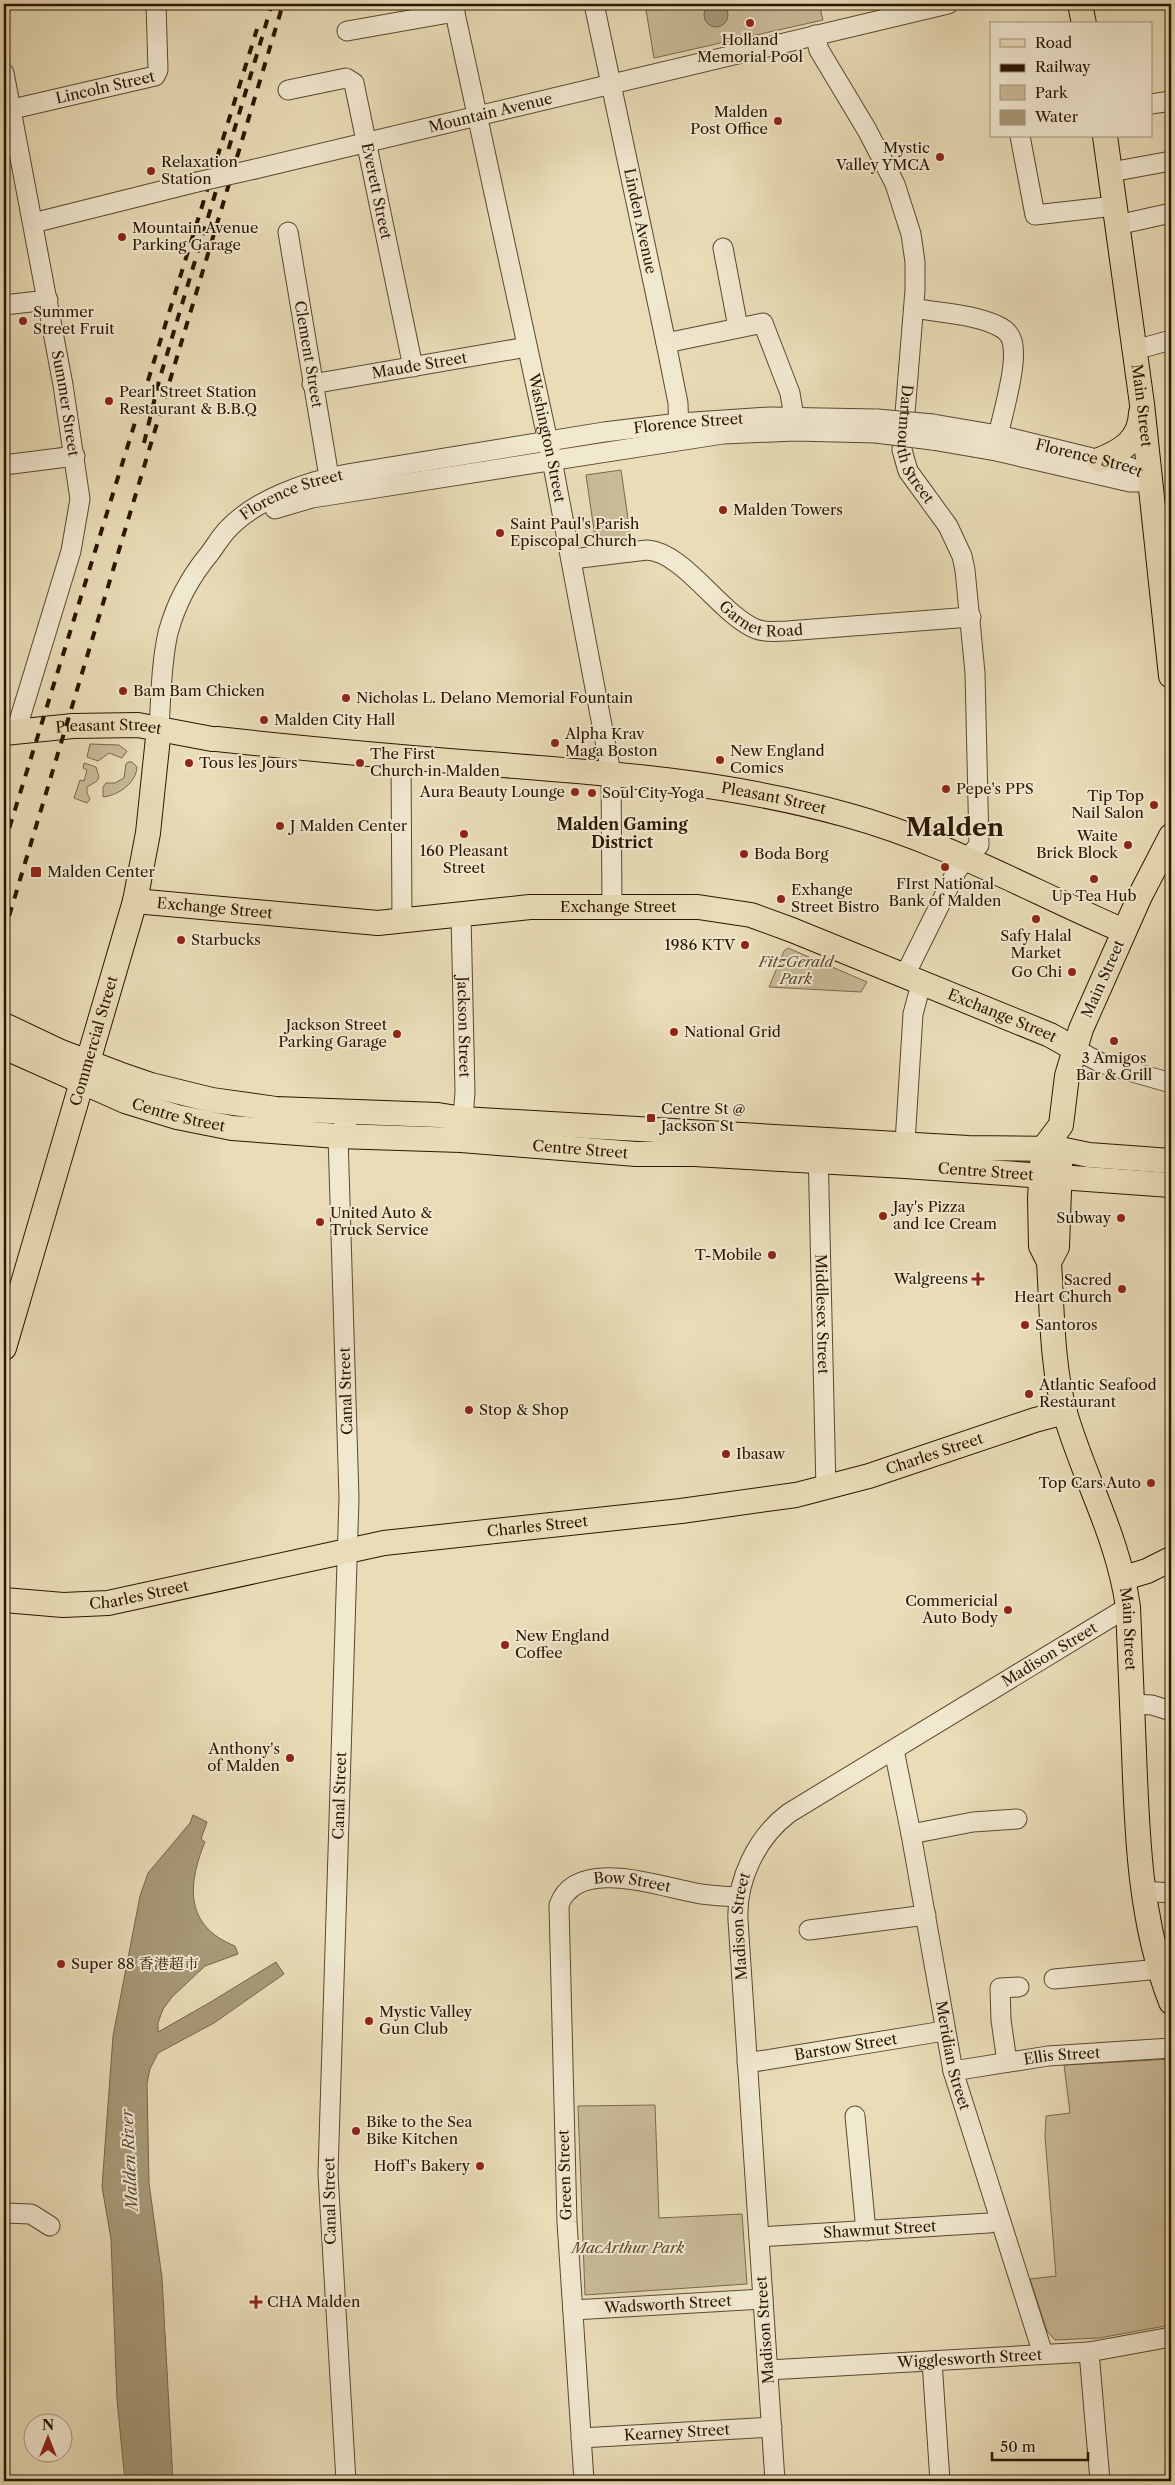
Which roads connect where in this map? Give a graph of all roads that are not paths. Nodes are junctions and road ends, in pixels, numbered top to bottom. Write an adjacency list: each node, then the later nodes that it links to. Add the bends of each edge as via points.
1 (156, 4): 14 (street, Lincoln Street, via 156,76)
2 (594, 4): 10 (street, Linden Avenue)
3 (948, 4): 8 (street, Mountain Avenue)
4 (1080, 4): 6 (main road)
5 (454, 8): 7 (street); 15 (street, Washington Street)
6 (1084, 22)
7 (346, 32)
8 (814, 35): 10 (street, Mountain Avenue); 28 (street, Dartmouth Street, via 818,50 896,184 914,249)
9 (4, 73): 14 (street, Summer Street)
10 (612, 83): 15 (street, Mountain Avenue); 31 (street, Linden Avenue)
11 (288, 90): 18 (street, Everett Street, via 346,78 352,80)
12 (1171, 101): 13 (street)
13 (1152, 104)
14 (8, 110): 23 (street, Summer Street)
15 (477, 114): 18 (street, Mountain Avenue); 32 (street, Washington Street)
16 (1020, 138): 22 (street, via 1035,215)
17 (1105, 138): 20 (main road, Main Street)
18 (365, 142): 23 (street, Mountain Avenue, bridge); 34 (street, Everett Street)
19 (1171, 161): 20 (street)
20 (1111, 172): 22 (main road, Main Street)
21 (1171, 213): 22 (street)
22 (1116, 215): 33 (main road, Main Street)
23 (33, 223): 26 (street, Summer Street)
24 (288, 232): 35 (street, Clement Street)
25 (723, 248): 29 (street)
26 (48, 300): 27 (street); 42 (street, Summer Street)
27 (4, 306)
28 (914, 308): 40 (street, via 985,321 1009,334 1013,342 1013,357); 52 (street, Dartmouth Street, via 902,455 911,475 956,542 965,570)
29 (738, 327): 31 (street); 37 (street, via 764,325 790,393)
30 (1171, 340): 33 (street)
31 (666, 343): 39 (street, Linden Avenue, via 678,404)
32 (527, 347): 34 (street, Maude Street); 41 (street, Washington Street)
33 (1135, 350): 36 (main road, Main Street)
34 (413, 367): 35 (street, Maude Street)
35 (312, 384): 46 (street, Clement Street)
36 (1142, 404): 43 (main road, via 1136,436 1125,447); 47 (main road, Main Street)
37 (794, 417): 38 (street, Florence Street); 39 (street, Florence Street)
38 (876, 426): 39 (street, Florence Street, via 760,432); 40 (street, Florence Street, bridge)
39 (679, 431): 41 (street, Florence Street)
40 (997, 443): 43 (street, Florence Street); 47 (street, Florence Street, via 1130,482)
41 (549, 451): 45 (street, Florence Street); 48 (street, Florence Street); 50 (street, Washington Street)
42 (75, 456): 44 (street); 55 (street, Summer Street, via 80,491 78,521 65,569)
43 (1099, 460): 47 (street, Florence Street, via 1136,470)
44 (4, 465)
45 (374, 469): 46 (street, Florence Street); 48 (street)
46 (329, 477): 49 (street, Florence Street, via 256,508 228,529)
47 (1150, 482): 51 (main road, Main Street)
48 (378, 489): 49 (street, Florence Street, via 285,504 252,521)
49 (212, 550): 54 (street, Florence Street, via 188,584 169,632)
50 (572, 559): 52 (street, Garnet Road, via 652,550 673,561 740,619 755,629 765,631); 57 (street, Washington Street)
51 (1165, 560): 53 (main road, Main Street)
52 (971, 617): 59 (street, Dartmouth Street, via 980,838 977,850)
53 (1171, 676)
54 (158, 728): 55 (main road, Pleasant Street, via 104,725); 56 (main road, Pleasant Street, via 215,739); 60 (main road, Commercial Street, via 148,833)
55 (9, 732)
56 (401, 757): 57 (main road, Pleasant Street); 63 (street)
57 (611, 773): 59 (main road, Pleasant Street, via 708,784 800,802 868,821); 61 (street, Washington Street)
58 (1171, 836): 64 (main road, Main Street)
59 (966, 860): 64 (main road, Pleasant Street); 65 (street, via 957,870)
60 (135, 901): 63 (main road, Exchange Street, via 356,922); 69 (main road, Commercial Street)
61 (612, 906): 62 (main road, Exchange Street, via 530,907); 65 (main road, Exchange Street, via 698,907 751,915)
62 (461, 915): 63 (main road, Exchange Street); 72 (street, Jackson Street, via 465,1092)
63 (402, 921)
64 (1124, 931): 68 (main road, Main Street)
65 (913, 981): 68 (main road, Exchange Street, via 1050,1034); 74 (street)
66 (4, 1025): 69 (main road, Centre Street, via 61,1052)
67 (4, 1047): 69 (main road, Centre Street)
68 (1075, 1049): 70 (street, via 1101,1063); 75 (main road, Main Street)
69 (85, 1073): 71 (main road, Centre Street, via 212,1100 276,1109 332,1110); 73 (main road, Centre Street, via 151,1110 262,1131); 80 (main road, Commercial Street)
70 (1171, 1083)
71 (352, 1114): 72 (main road, Centre Street, via 428,1115); 73 (street)
72 (462, 1129): 73 (main road, Centre Street); 76 (main road, Centre Street)
73 (338, 1136): 83 (street, Canal Street)
74 (906, 1143): 75 (main road, Centre Street); 76 (main road, Centre Street)
75 (1054, 1143): 77 (main road, Centre Street, via 1089,1155); 78 (main road, Main Street)
76 (818, 1150): 78 (main road, Centre Street); 82 (street, Middlesex Street)
77 (1171, 1161)
78 (1050, 1176): 79 (main road, Centre Street); 81 (main road, Main Street, via 1057,1247 1048,1262)
79 (1171, 1185)
80 (4, 1348)
81 (1065, 1412): 82 (main road, Charles Street); 85 (main road, Main Street, via 1110,1530)
82 (826, 1489): 83 (main road, Charles Street, via 765,1500 384,1543)
83 (348, 1550): 86 (main road, Charles Street, via 109,1603); 123 (street, Canal Street, via 328,2174)
84 (1171, 1560): 85 (main road)
85 (1124, 1578): 87 (main road, Main Street)
86 (4, 1600)
87 (1128, 1607): 88 (main road, Main Street); 90 (street, Madison Street)
88 (1132, 1704): 89 (street, via 1152,1705); 93 (main road, Main Street, via 1138,1850)
89 (1171, 1711)
90 (894, 1750): 92 (street, Meridian Street); 95 (street, Madison Street, via 812,1798 775,1824 753,1857)
91 (1017, 1819): 92 (street, via 973,1822)
92 (912, 1834): 96 (street, Meridian Street)
93 (1143, 1892): 94 (street); 99 (main road, Main Street)
94 (1171, 1893)
95 (738, 1897): 97 (street, Bow Street, via 698,1894 625,1878 583,1881 570,1888 562,1898); 106 (street, Madison Street)
96 (926, 1916): 98 (street); 103 (street, Meridian Street)
97 (559, 1928): 115 (street, Green Street, via 567,2222)
98 (808, 1930)
99 (1160, 1969): 100 (street); 102 (main road, Main Street)
100 (1054, 1979)
101 (1019, 1987): 105 (street, via 1000,1988)
102 (1171, 2002)
103 (944, 2031): 106 (street, Barstow Street); 107 (street, Meridian Street)
104 (1171, 2048): 105 (street, Ellis Street)
105 (1007, 2062): 107 (street, Ellis Street)
106 (747, 2063): 113 (street, Madison Street)
107 (953, 2071): 110 (street, Meridian Street)
108 (855, 2116): 112 (street)
109 (4, 2213): 111 (street, via 31,2214)
110 (1000, 2220): 112 (street, Shawmut Street); 118 (street, Meridian Street)
111 (50, 2226)
112 (866, 2231): 113 (street, Shawmut Street)
113 (759, 2237): 114 (street, Madison Street)
114 (763, 2298): 115 (street, Wadsworth Street); 120 (street, Madison Street)
115 (573, 2310): 122 (street, Green Street)
116 (1171, 2337): 117 (street, Wigglesworth Street)
117 (1088, 2352): 118 (street, Wigglesworth Street); 127 (street)
118 (1043, 2354): 119 (street, Wigglesworth Street)
119 (932, 2361): 120 (street, Wigglesworth Street); 126 (street)
120 (768, 2370): 121 (street, Madison Street)
121 (772, 2427): 122 (street, Kearney Street); 125 (street, Madison Street)
122 (581, 2438): 124 (street, Green Street)
123 (346, 2481)
124 (584, 2481)
125 (775, 2481)
126 (940, 2481)
127 (1100, 2481)

